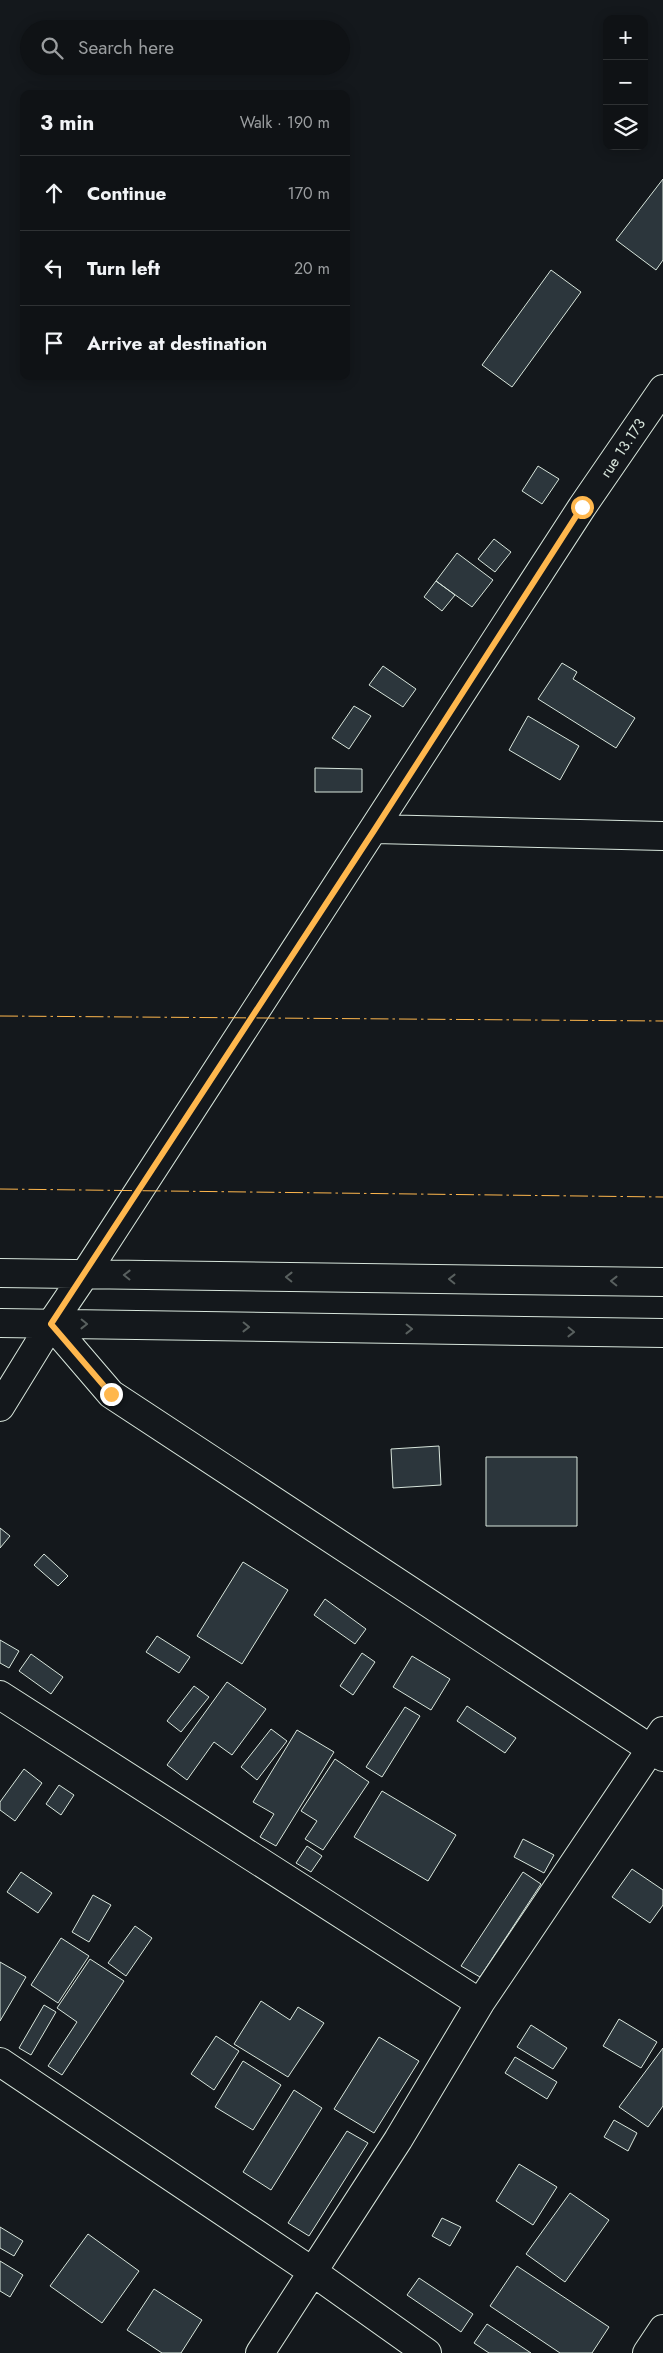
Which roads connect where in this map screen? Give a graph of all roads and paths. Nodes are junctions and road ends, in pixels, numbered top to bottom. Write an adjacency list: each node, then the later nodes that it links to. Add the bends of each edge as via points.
1 (663, 389): 2 (street, rue 13.173, via 582,507)
2 (375, 829): 3 (street); 5 (street, rue 13.173)
3 (663, 836)
4 (0, 1273): 5 (street)
5 (85, 1274): 6 (street, one-way to 5); 8 (street, rue 13.173)
6 (663, 1282)
7 (0, 1323): 8 (street)
8 (51, 1324): 9 (street, one-way to 9); 10 (street, rue 13.173); 12 (street, via 111,1394)
9 (663, 1333)
10 (0, 1407)
11 (0, 1696): 13 (street)
12 (659, 1746): 13 (street)
13 (480, 2004): 15 (street)
14 (0, 2062): 15 (street)
15 (313, 2272): 17 (street); 18 (street)
16 (663, 2329): 19 (street)
17 (260, 2353)
18 (427, 2353)
19 (648, 2353)

